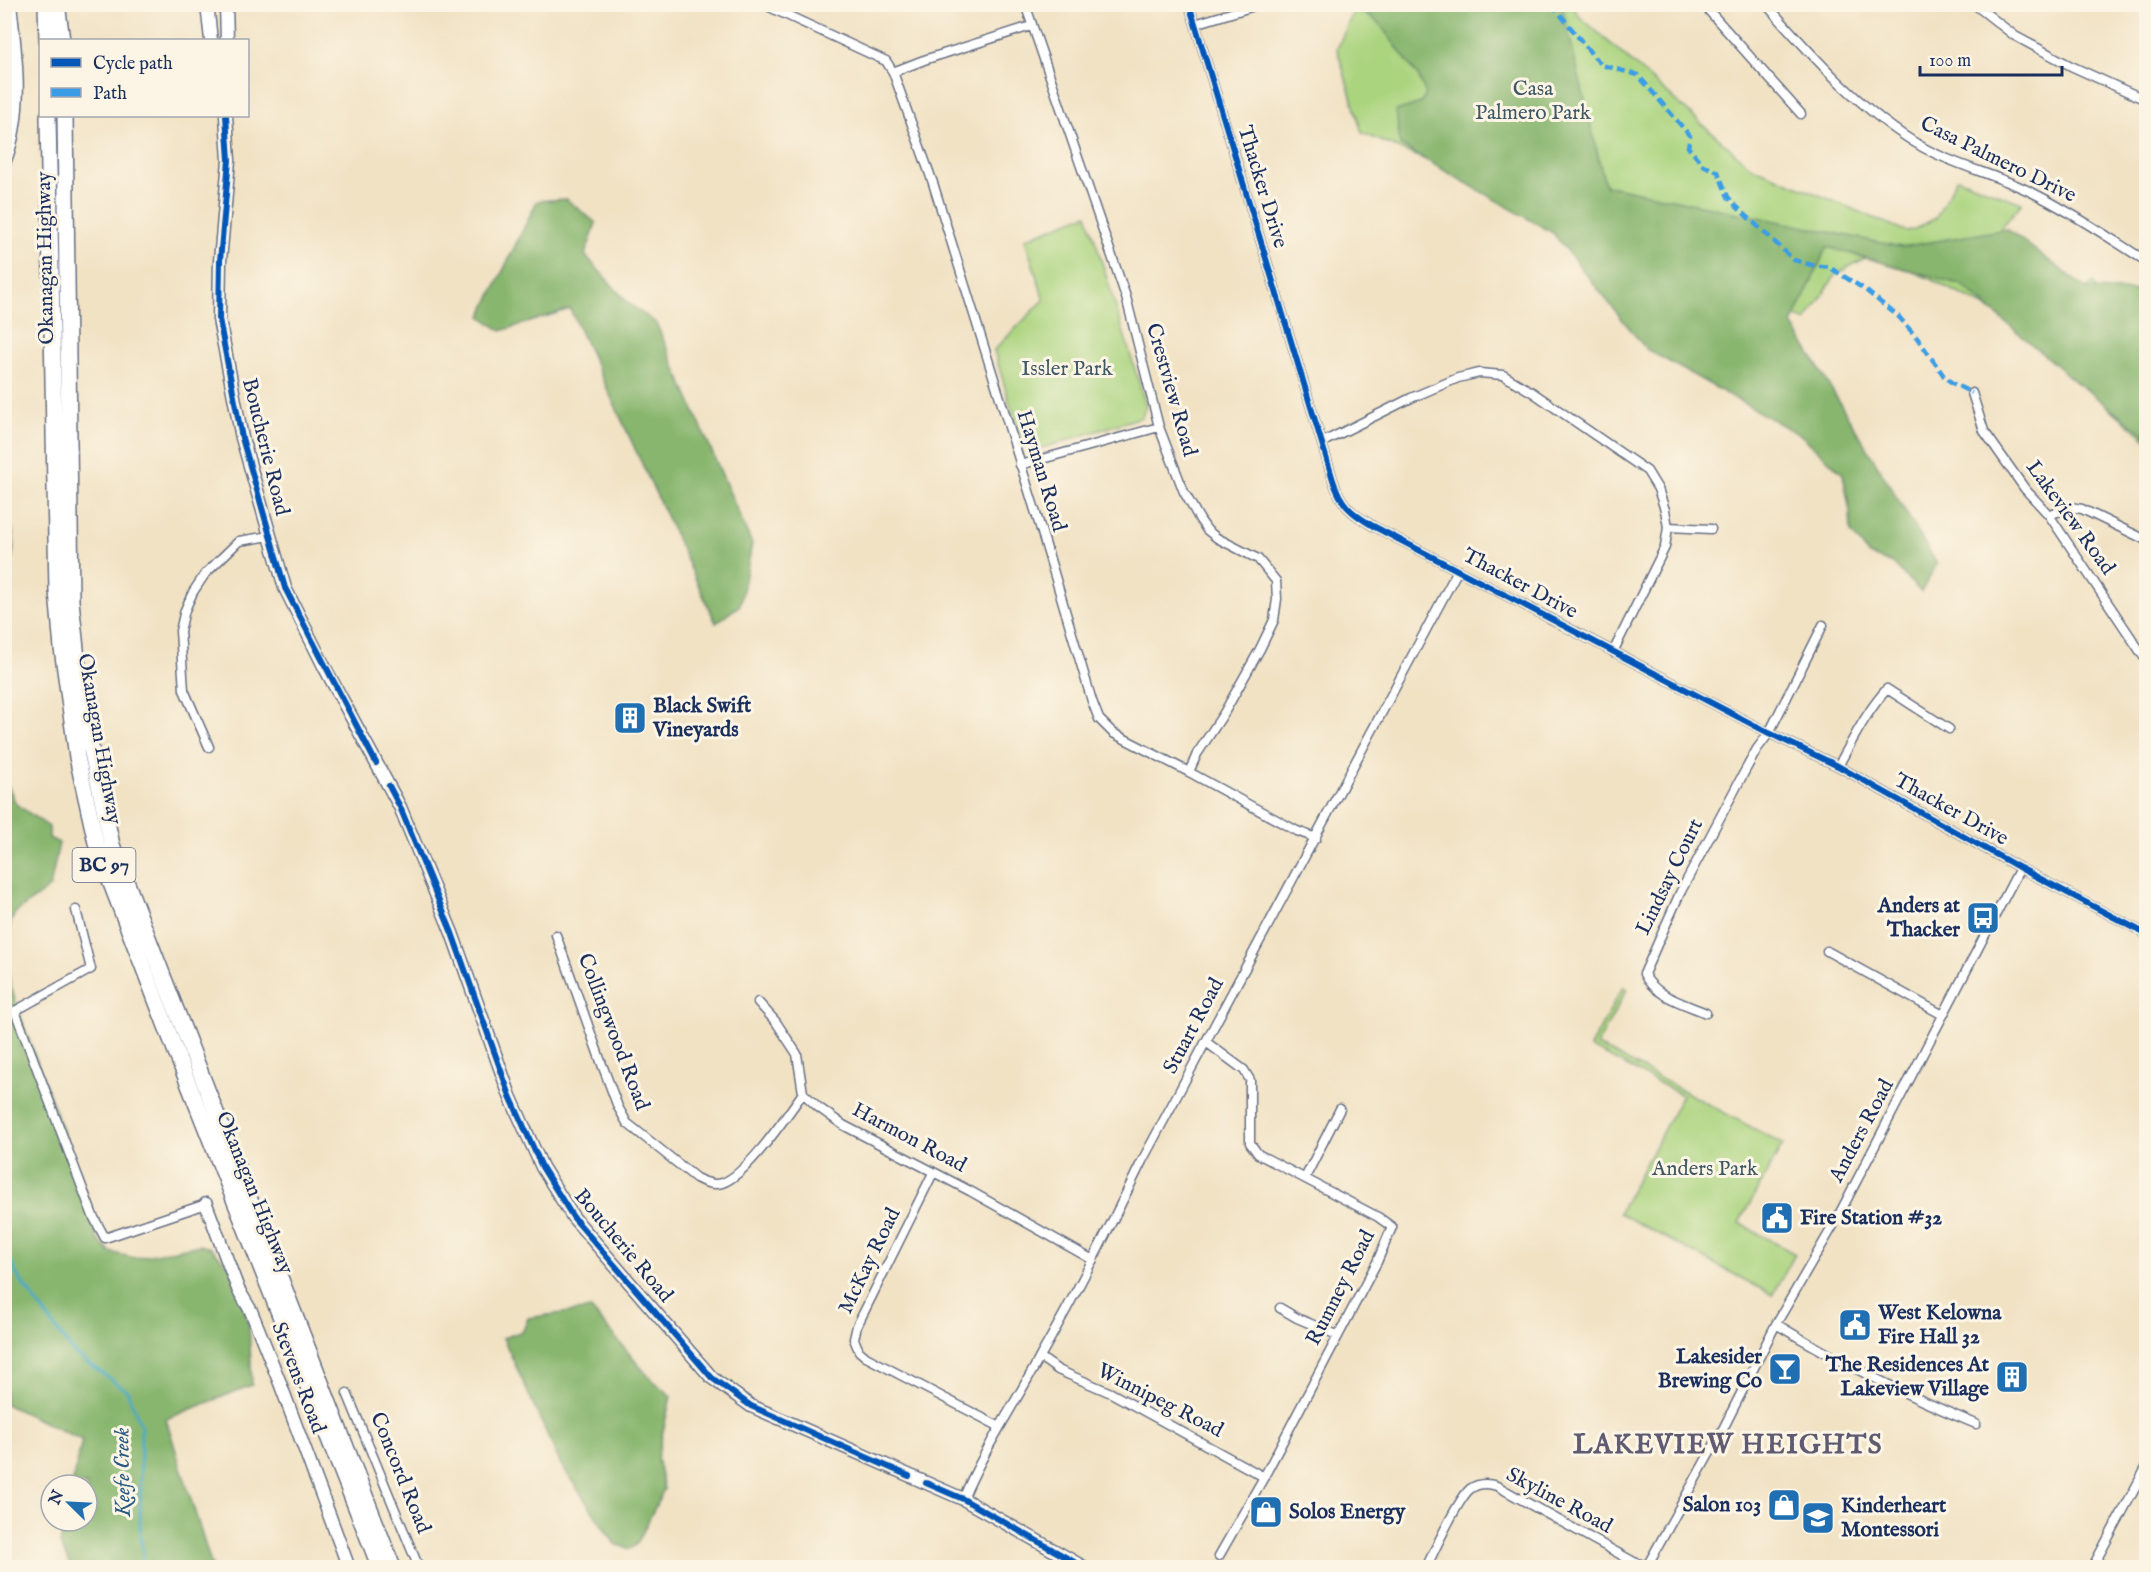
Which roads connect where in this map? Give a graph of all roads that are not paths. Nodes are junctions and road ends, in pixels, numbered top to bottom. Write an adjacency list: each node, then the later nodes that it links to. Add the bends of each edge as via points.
1 (10, 4): 27 (main road, via 17,114)
2 (46, 4): 16 (highway)
3 (57, 4): 17 (highway)
4 (64, 4): 18 (highway)
5 (207, 4): 19 (main road)
6 (226, 4): 20 (main road)
7 (762, 4): 21 (street, via 886,61)
8 (1025, 4): 15 (street, Crestview Road)
9 (1190, 4): 14 (street, Thacker Drive)
10 (1703, 4): 23 (street)
11 (1766, 4): 28 (street, Casa Palmero Drive, via 1844,86 1923,147 2035,194)
12 (1974, 4): 22 (street, via 2015,36)
13 (1251, 7): 14 (street)
14 (1195, 24): 31 (street, Thacker Drive)
15 (1031, 26): 21 (street); 30 (street, Crestview Road, via 1126,297)
16 (47, 39)
17 (63, 39)
18 (63, 39)
19 (211, 39)
20 (227, 39)
21 (894, 72): 32 (street, Hayman Road, via 933,183)
22 (2146, 100)
23 (1801, 114)
24 (48, 117): 76 (highway, Okanagan Highway / BC 97, via 57,591 77,757 97,847)
25 (65, 117): 77 (highway, Okanagan Highway / BC 97, via 71,601 82,707 112,845)
26 (226, 117): 36 (main road, Boucherie Road, via 229,160 219,319 242,438)
27 (4, 163)
28 (2146, 261)
29 (1972, 393): 33 (street, Lakeview Road, via 1984,431 2025,489)
30 (1159, 426): 32 (street); 46 (street, Crestview Road, via 1184,492 1200,520 1217,538 1258,559 1276,581 1274,620)
31 (1323, 442): 34 (street, via 1458,378 1479,373 1503,375 1647,471 1658,489); 38 (street, Thacker Drive, via 1339,498 1354,514)
32 (1020, 465): 46 (street, Hayman Road, via 1099,719 1113,733)
33 (2049, 515): 37 (street, via 2071,507 2082,509); 41 (street, Lakeview Road)
34 (1668, 527): 35 (street); 40 (street, via 1665,547)
35 (1711, 529)
36 (270, 536): 44 (street, via 239,541 205,574 185,610 180,632 184,690); 72 (main road, Boucherie Road, via 285,588 400,807 452,933 510,1096 542,1167 573,1217 712,1378 751,1406)
37 (2146, 540)
38 (1458, 570): 40 (street, Thacker Drive); 47 (street, Stuart Road)
39 (1823, 625): 43 (street)
40 (1613, 652): 43 (street, Thacker Drive)
41 (2146, 660)
42 (1949, 729): 45 (street, via 1887,690 1866,717)
43 (1769, 733): 45 (street, Thacker Drive); 54 (street, Lindsay Court, via 1715,825 1644,974 1648,983 1667,995)
44 (209, 747)
45 (1838, 766): 48 (street, Thacker Drive)
46 (1190, 772): 47 (street, Hayman Road)
47 (1316, 838): 56 (street, Stuart Road)
48 (2020, 868): 50 (street, Thacker Drive); 55 (street, Anders Road)
49 (76, 910): 61 (street, via 91,969 15,1011 93,1216 105,1238)
50 (2146, 934)
51 (556, 935): 57 (street, Collingwood Road, via 627,1123 696,1178 706,1184 722,1183 747,1166)
52 (1827, 951): 55 (street)
53 (758, 1002): 57 (street, via 796,1054)
54 (1706, 1013)
55 (1943, 1015): 64 (street, Anders Road, via 1833,1226)
56 (1206, 1042): 60 (street, Rumney Road, via 1244,1070 1250,1080 1250,1143 1258,1154); 62 (street, Stuart Road)
57 (803, 1093): 59 (street, Harmon Road, via 843,1125)
58 (1340, 1109): 60 (street)
59 (933, 1173): 62 (street, Harmon Road); 69 (street, McKay Road, via 870,1297 854,1339 866,1357)
60 (1305, 1178): 65 (street, Rumney Road, via 1392,1227)
61 (206, 1203): 75 (main road, Stevens Road, via 238,1289 280,1383)
62 (1094, 1260): 66 (street, Stuart Road)
63 (1280, 1308): 65 (street)
64 (1776, 1324): 68 (street); 74 (street, Anders Road)
65 (1337, 1335): 71 (street, Rumney Road)
66 (1040, 1357): 69 (street, Stuart Road); 71 (street, Winnipeg Road)
67 (347, 1393): 78 (street, Concord Road)
68 (1976, 1424)
69 (1000, 1427): 72 (street, Stuart Road, via 977,1465)
70 (2146, 1468): 81 (street)
71 (1264, 1477): 73 (street, Rumney Road)
72 (963, 1500): 79 (main road, Boucherie Road)
73 (1219, 1556)
74 (1646, 1567): 80 (street, Skyline Road, via 1488,1484 1475,1487 1464,1496)
75 (349, 1568)
76 (380, 1568)
77 (393, 1568)
78 (419, 1568)
79 (1085, 1568)
80 (1426, 1568)
81 (2092, 1568)

